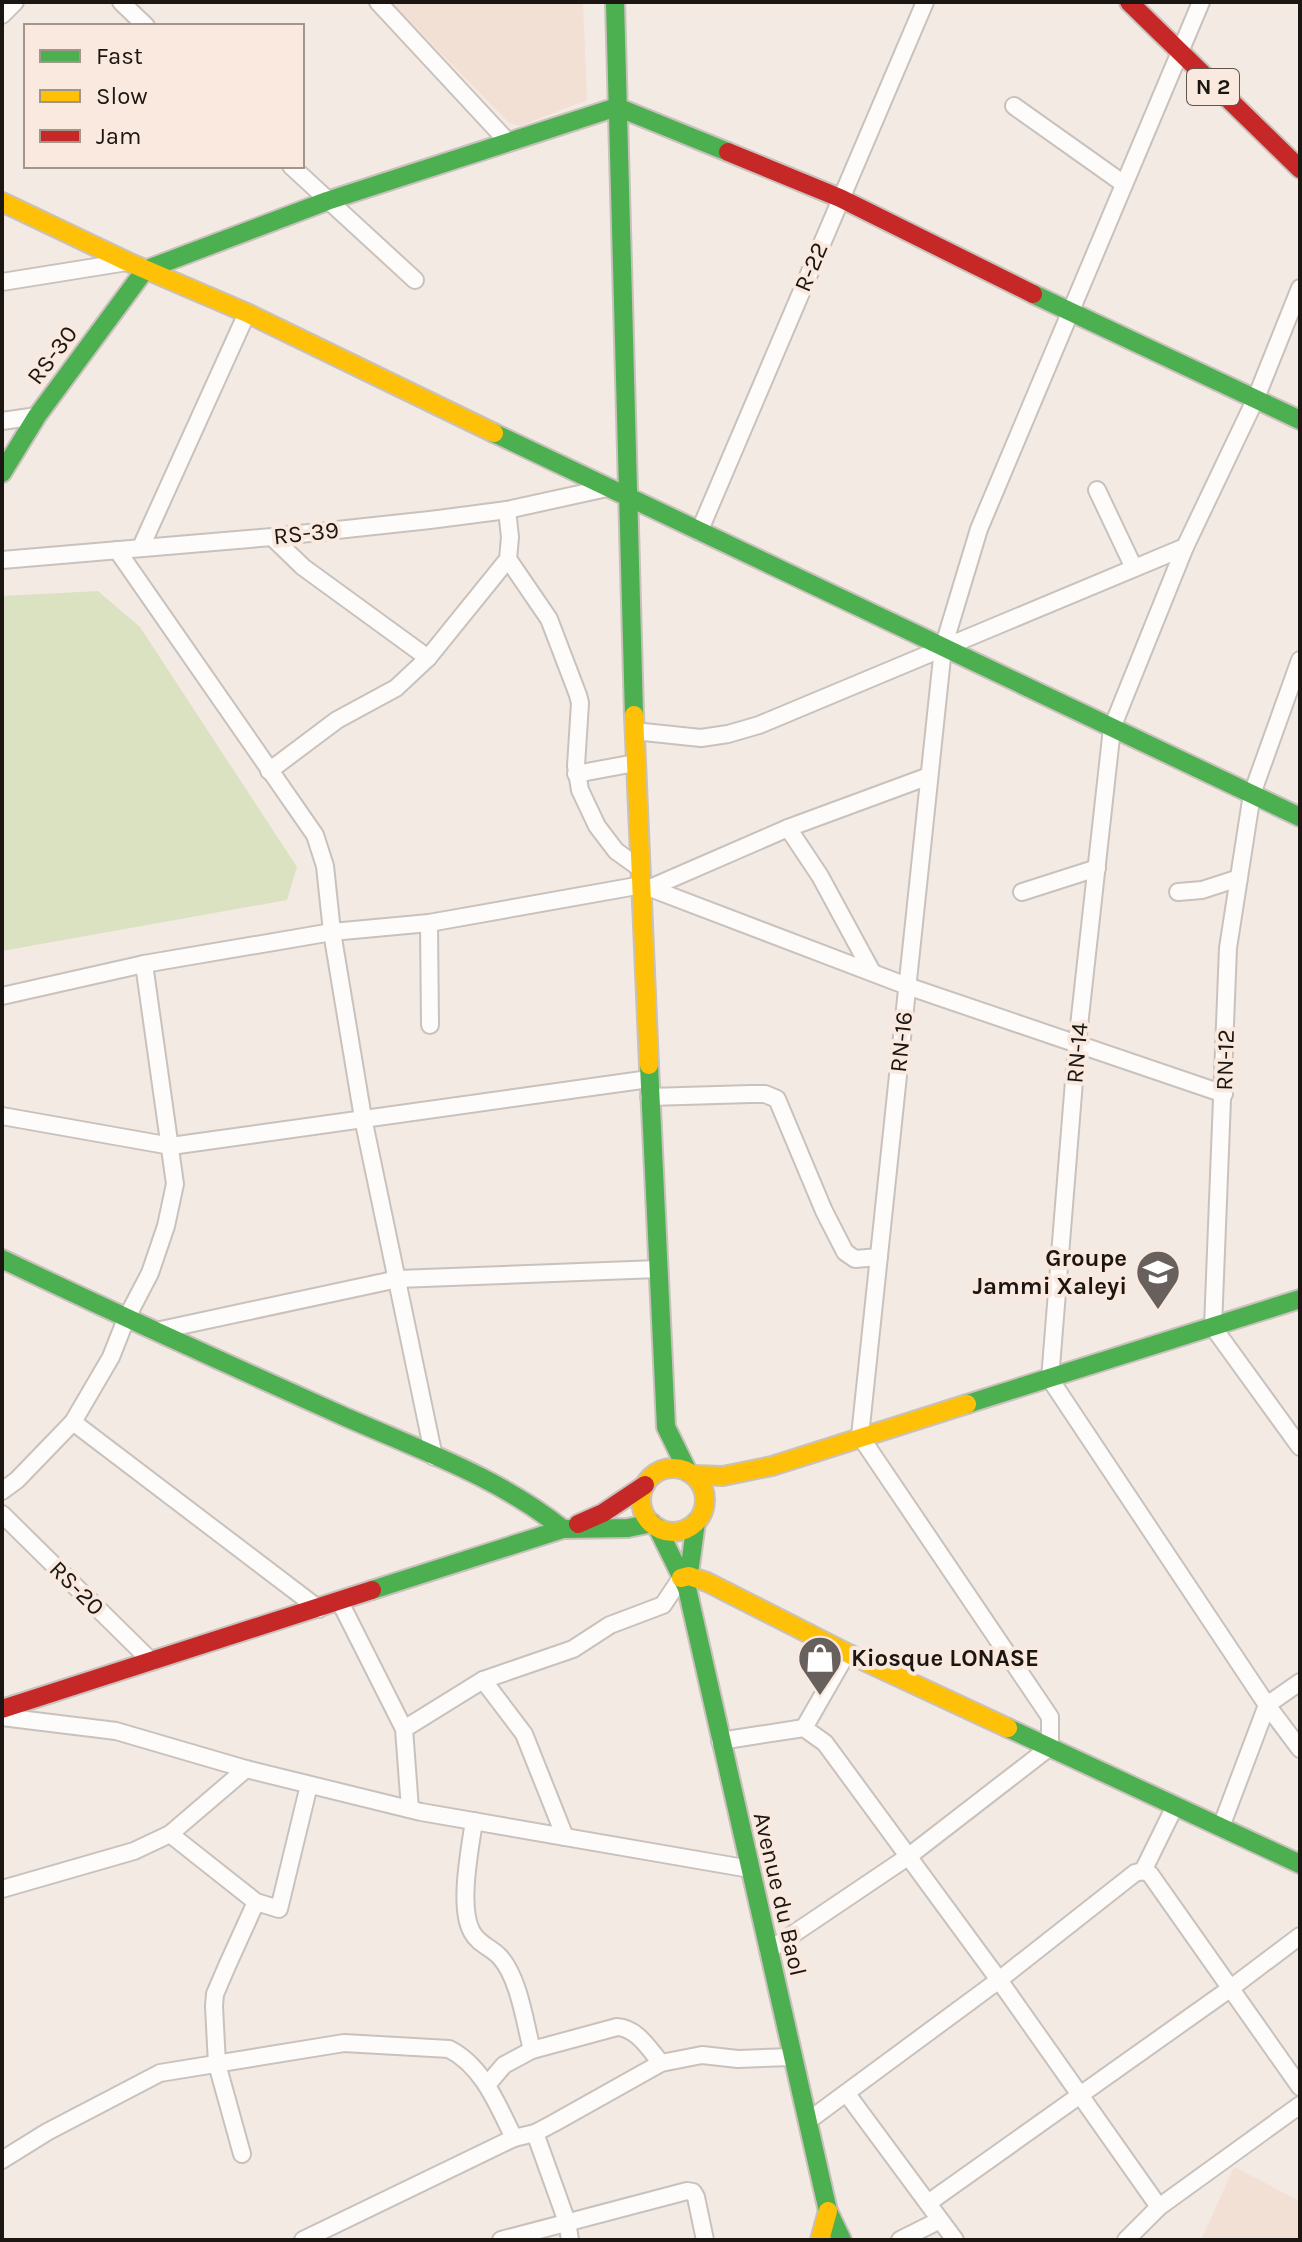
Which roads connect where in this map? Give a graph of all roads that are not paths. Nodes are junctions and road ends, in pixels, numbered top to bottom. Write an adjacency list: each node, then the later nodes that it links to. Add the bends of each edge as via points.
1 (15, 2): 8 (street)
2 (121, 2): 9 (street)
3 (378, 2): 13 (street)
4 (615, 2): 12 (main road)
5 (925, 2): 17 (street, R-22)
6 (1129, 2): 10 (main road, N 2)
7 (1201, 2): 10 (street, RN-16)
8 (2, 15)
9 (144, 24)
10 (1179, 54): 15 (main road, N 2); 16 (street, RN-16)
11 (1014, 106): 16 (street)
12 (617, 107): 13 (main road); 17 (main road); 34 (main road)
13 (509, 143): 18 (main road)
14 (293, 168): 18 (street)
15 (1300, 169)
16 (1124, 184): 25 (street, RN-16)
17 (840, 198): 25 (main road); 36 (street, R-22)
18 (327, 201): 21 (main road); 22 (street)
19 (2, 202): 20 (main road)
20 (128, 262): 21 (main road); 23 (street)
21 (145, 270): 26 (main road); 28 (main road, RS-30)
22 (415, 280)
23 (2, 282)
24 (1300, 288): 27 (street, RN-14)
25 (1070, 312): 27 (main road); 44 (street, RN-16, via 979,529)
26 (247, 313): 32 (main road); 38 (street)
27 (1256, 398): 29 (main road); 39 (street, RN-14)
28 (37, 416): 30 (street); 31 (main road, RS-30)
29 (1300, 420)
30 (2, 421)
31 (2, 473)
32 (607, 488): 34 (main road); 35 (street, RS-39)
33 (1097, 490): 43 (street)
34 (627, 497): 36 (main road); 48 (main road)
35 (507, 510): 37 (street, RS-39); 41 (street)
36 (699, 532): 44 (main road)
37 (272, 537): 38 (street, RS-39); 45 (street, via 370,619)
38 (141, 547): 40 (street, RS-39)
39 (1185, 547): 43 (street); 47 (street, RN-14)
40 (117, 550): 42 (street, RS-39); 50 (street)
41 (508, 559): 45 (street); 51 (street, via 549,619 578,695)
42 (2, 560)
43 (1134, 568): 44 (street)
44 (943, 648): 47 (main road); 48 (street, via 728,734 701,738); 52 (street, RN-16)
45 (428, 658): 50 (street, via 396,688 337,720)
46 (1300, 660): 53 (street, RN-12)
47 (1112, 728): 53 (main road); 56 (street, RN-14)
48 (634, 731): 49 (main road)
49 (635, 763): 51 (street); 58 (main road)
50 (269, 771): 62 (street, via 315,835 325,866)
51 (576, 774): 58 (street, via 597,826)
52 (929, 776): 55 (street); 65 (street, RN-16)
53 (1252, 794): 54 (main road); 57 (street, RN-12)
54 (1300, 817)
55 (788, 828): 58 (street); 64 (street)
56 (1097, 868): 59 (street); 68 (street, RN-14)
57 (1239, 878): 60 (street); 70 (street, RN-12, via 1228,948)
58 (644, 881): 61 (street); 64 (street); 69 (main road)
59 (1022, 892)
60 (1178, 892)
61 (429, 923): 62 (street); 67 (street)
62 (332, 932): 63 (street); 72 (street)
63 (144, 964): 66 (street); 73 (street)
64 (871, 970): 65 (street)
65 (907, 986): 68 (street); 74 (street, RN-16)
66 (2, 996)
67 (430, 1025)
68 (1077, 1044): 70 (street); 82 (street, RN-14)
69 (649, 1088): 72 (street); 74 (street, via 777,1099 845,1252 855,1259); 76 (main road)
70 (1224, 1094): 80 (street, RN-12)
71 (2, 1116): 73 (street)
72 (363, 1118): 73 (street); 77 (street)
73 (171, 1146): 79 (street, via 175,1184 166,1226)
74 (879, 1257): 85 (street, RN-16)
75 (2, 1259): 79 (main road)
76 (658, 1269): 77 (street); 84 (main road)
77 (398, 1279): 81 (street); 87 (street)
78 (1300, 1299): 80 (main road)
79 (126, 1319): 81 (main road); 83 (street, via 111,1357)
80 (1213, 1327): 82 (main road); 86 (street)
81 (156, 1331): 87 (main road)
82 (1050, 1379): 85 (main road); 103 (street)
83 (73, 1422): 91 (street); 98 (street)
84 (666, 1427): 89 (main road); 90 (main road)
85 (860, 1436): 88 (main road); 109 (street, via 1050,1717)
86 (1300, 1447)
87 (434, 1457): 95 (main road, via 491,1481)
88 (772, 1466): 89 (main road, via 723,1476); 93 (main road, via 710,1501)
89 (691, 1473): 90 (main road, via 669,1468); 93 (main road, via 704,1492)
90 (649, 1480): 94 (main road, via 642,1501); 95 (main road, via 603,1513)
91 (2, 1491)
92 (2, 1514): 100 (street, RS-20)
93 (700, 1517): 94 (main road, via 673,1532); 96 (main road)
94 (654, 1525): 95 (main road); 96 (main road)
95 (567, 1528): 97 (main road)
96 (686, 1581): 99 (main road, via 707,1582); 101 (street, via 663,1605 610,1625 573,1649); 108 (main road, Avenue du Baol)
97 (340, 1602): 98 (main road); 107 (street)
98 (319, 1609): 100 (main road)
99 (847, 1653): 106 (street); 109 (main road)
100 (152, 1662): 104 (main road)
101 (483, 1680): 107 (street); 118 (street, via 524,1734)
102 (1300, 1682): 103 (street)
103 (1267, 1705): 110 (street); 116 (street)
104 (2, 1709)
105 (2, 1717): 111 (street, via 116,1731)
106 (804, 1728): 108 (street); 119 (street, via 825,1743)
107 (404, 1729): 114 (street)
108 (720, 1741): 121 (main road, Avenue du Baol)
109 (1050, 1747): 113 (main road); 119 (street)
110 (1300, 1749)
111 (246, 1769): 112 (street); 117 (street)
112 (309, 1785): 114 (street); 124 (street, via 279,1909)
113 (1175, 1806): 116 (main road); 122 (street)
114 (410, 1809): 115 (street)
115 (474, 1821): 118 (street); 129 (street, via 467,1885 471,1931 512,1976)
116 (1221, 1827): 120 (main road)
117 (170, 1834): 123 (street, via 134,1851); 124 (street)
118 (565, 1837): 121 (street)
119 (909, 1856): 126 (street); 127 (street)
120 (1300, 1864)
121 (750, 1869): 126 (main road, Avenue du Baol)
122 (1143, 1871): 127 (street); 128 (street)
123 (2, 1889)
124 (256, 1902): 132 (street, via 215,1994)
125 (1300, 1936): 128 (street)
126 (768, 1951): 130 (main road, Avenue du Baol)
127 (999, 1980): 135 (street); 136 (street)
128 (1231, 1988): 134 (street); 136 (street)
129 (532, 2050): 131 (street, via 627,2028); 133 (street, via 504,2065)
130 (792, 2057): 131 (street, via 702,2055); 138 (main road, Avenue du Baol)
131 (661, 2063): 139 (street)
132 (217, 2064): 133 (street, via 344,2043 449,2049); 141 (street); 142 (street, via 160,2073)
133 (487, 2085): 140 (street)
134 (1300, 2087)
135 (847, 2094): 138 (street); 143 (street)
136 (1080, 2095): 143 (street); 144 (street)
137 (1300, 2105): 144 (street)
138 (808, 2121): 145 (main road, Avenue du Baol)
139 (535, 2133): 140 (street); 147 (street)
140 (514, 2138): 148 (street)
141 (242, 2154)
142 (2, 2160)
143 (928, 2203): 146 (street)
144 (1159, 2207): 156 (street)
145 (828, 2211): 152 (main road, Avenue du Baol); 153 (main road, Avenue du Baol)
146 (940, 2220): 154 (street); 155 (street)
147 (567, 2222): 149 (street); 150 (street); 151 (street, via 693,2192)
148 (303, 2240)
149 (501, 2240)
150 (570, 2240)
151 (705, 2240)
152 (820, 2240)
153 (842, 2240)
154 (900, 2240)
155 (955, 2240)
156 (1126, 2240)

